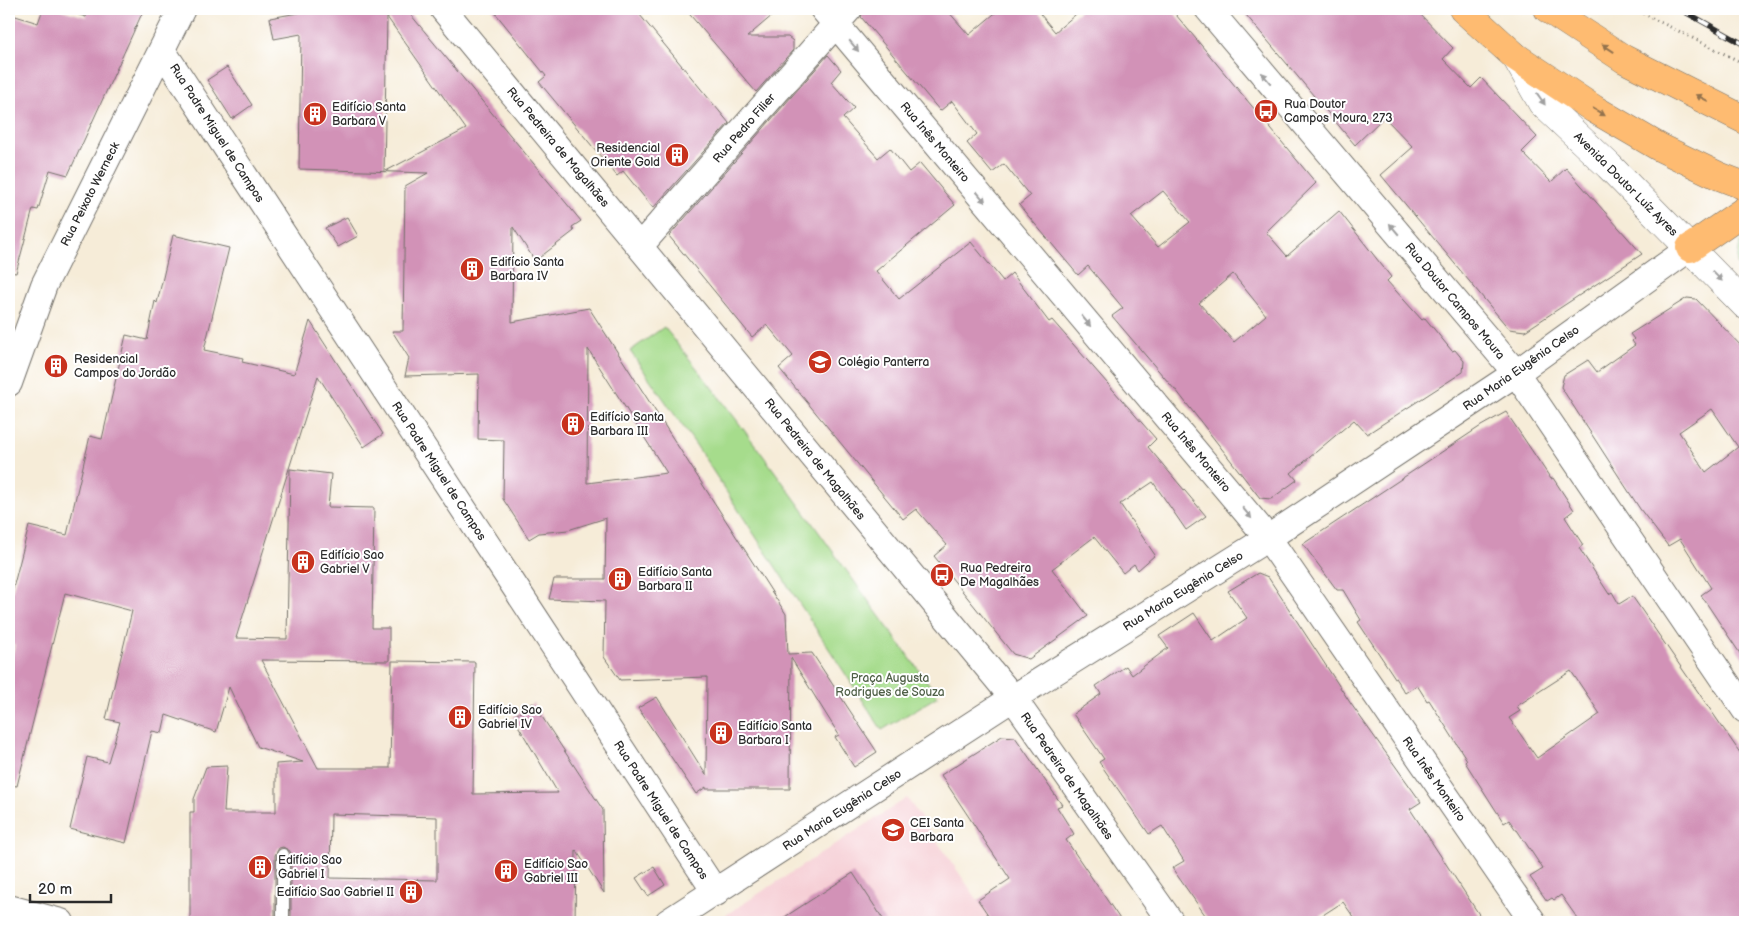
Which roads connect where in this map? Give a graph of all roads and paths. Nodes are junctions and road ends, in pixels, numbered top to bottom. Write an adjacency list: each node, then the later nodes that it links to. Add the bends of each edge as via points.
1 (182, 9): 8 (street, Rua Peixoto Werneck)
2 (444, 9): 14 (street, Rua Pedreira de Magalhães)
3 (1208, 9): 17 (street, Rua Doutor Campos Moura, one-way to 3)
4 (1463, 9): 9 (highway, Avenida Doutor Luíz Ayres)
5 (1548, 9): 11 (highway, one-way to 5, via 1624,59)
6 (1634, 9): 10 (path)
7 (835, 14): 14 (street, Rua Pedro Filier); 19 (street, Rua Inês Monteiro, one-way to 19)
8 (162, 50): 18 (street, Rua Peixoto Werneck, via 44,285); 23 (street, Rua Padre Miguel de Campos)
9 (1516, 58): 12 (highway, Avenida Doutor Luíz Ayres, one-way to 12, via 1659,147); 15 (street, Avenida Doutor Luíz Ayres, one-way to 15, via 1542,103)
10 (1745, 64)
11 (1745, 120)
12 (1745, 186)
13 (1745, 210): 15 (highway)
14 (640, 246): 20 (street, Rua Pedreira de Magalhães)
15 (1690, 248): 16 (street, Avenida Doutor Luíz Ayres, one-way to 16); 17 (street, Rua Maria Eugênia Celso)
16 (1745, 305)
17 (1516, 373): 19 (street, Rua Maria Eugênia Celso); 21 (street, Rua Doutor Campos Moura)
18 (9, 383)
19 (1268, 538): 20 (street, Rua Maria Eugênia Celso); 29 (street, Rua Inês Monteiro)
20 (1013, 698): 23 (street, Rua Maria Eugênia Celso); 28 (street, Rua Pedreira de Magalhães)
21 (1745, 710)
22 (283, 855): 26 (lane)
23 (716, 893): 27 (street, Rua Maria Eugênia Celso)
24 (9, 908): 25 (street)
25 (62, 922)
26 (283, 922)
27 (668, 922)
28 (1170, 922)
29 (1533, 922)

